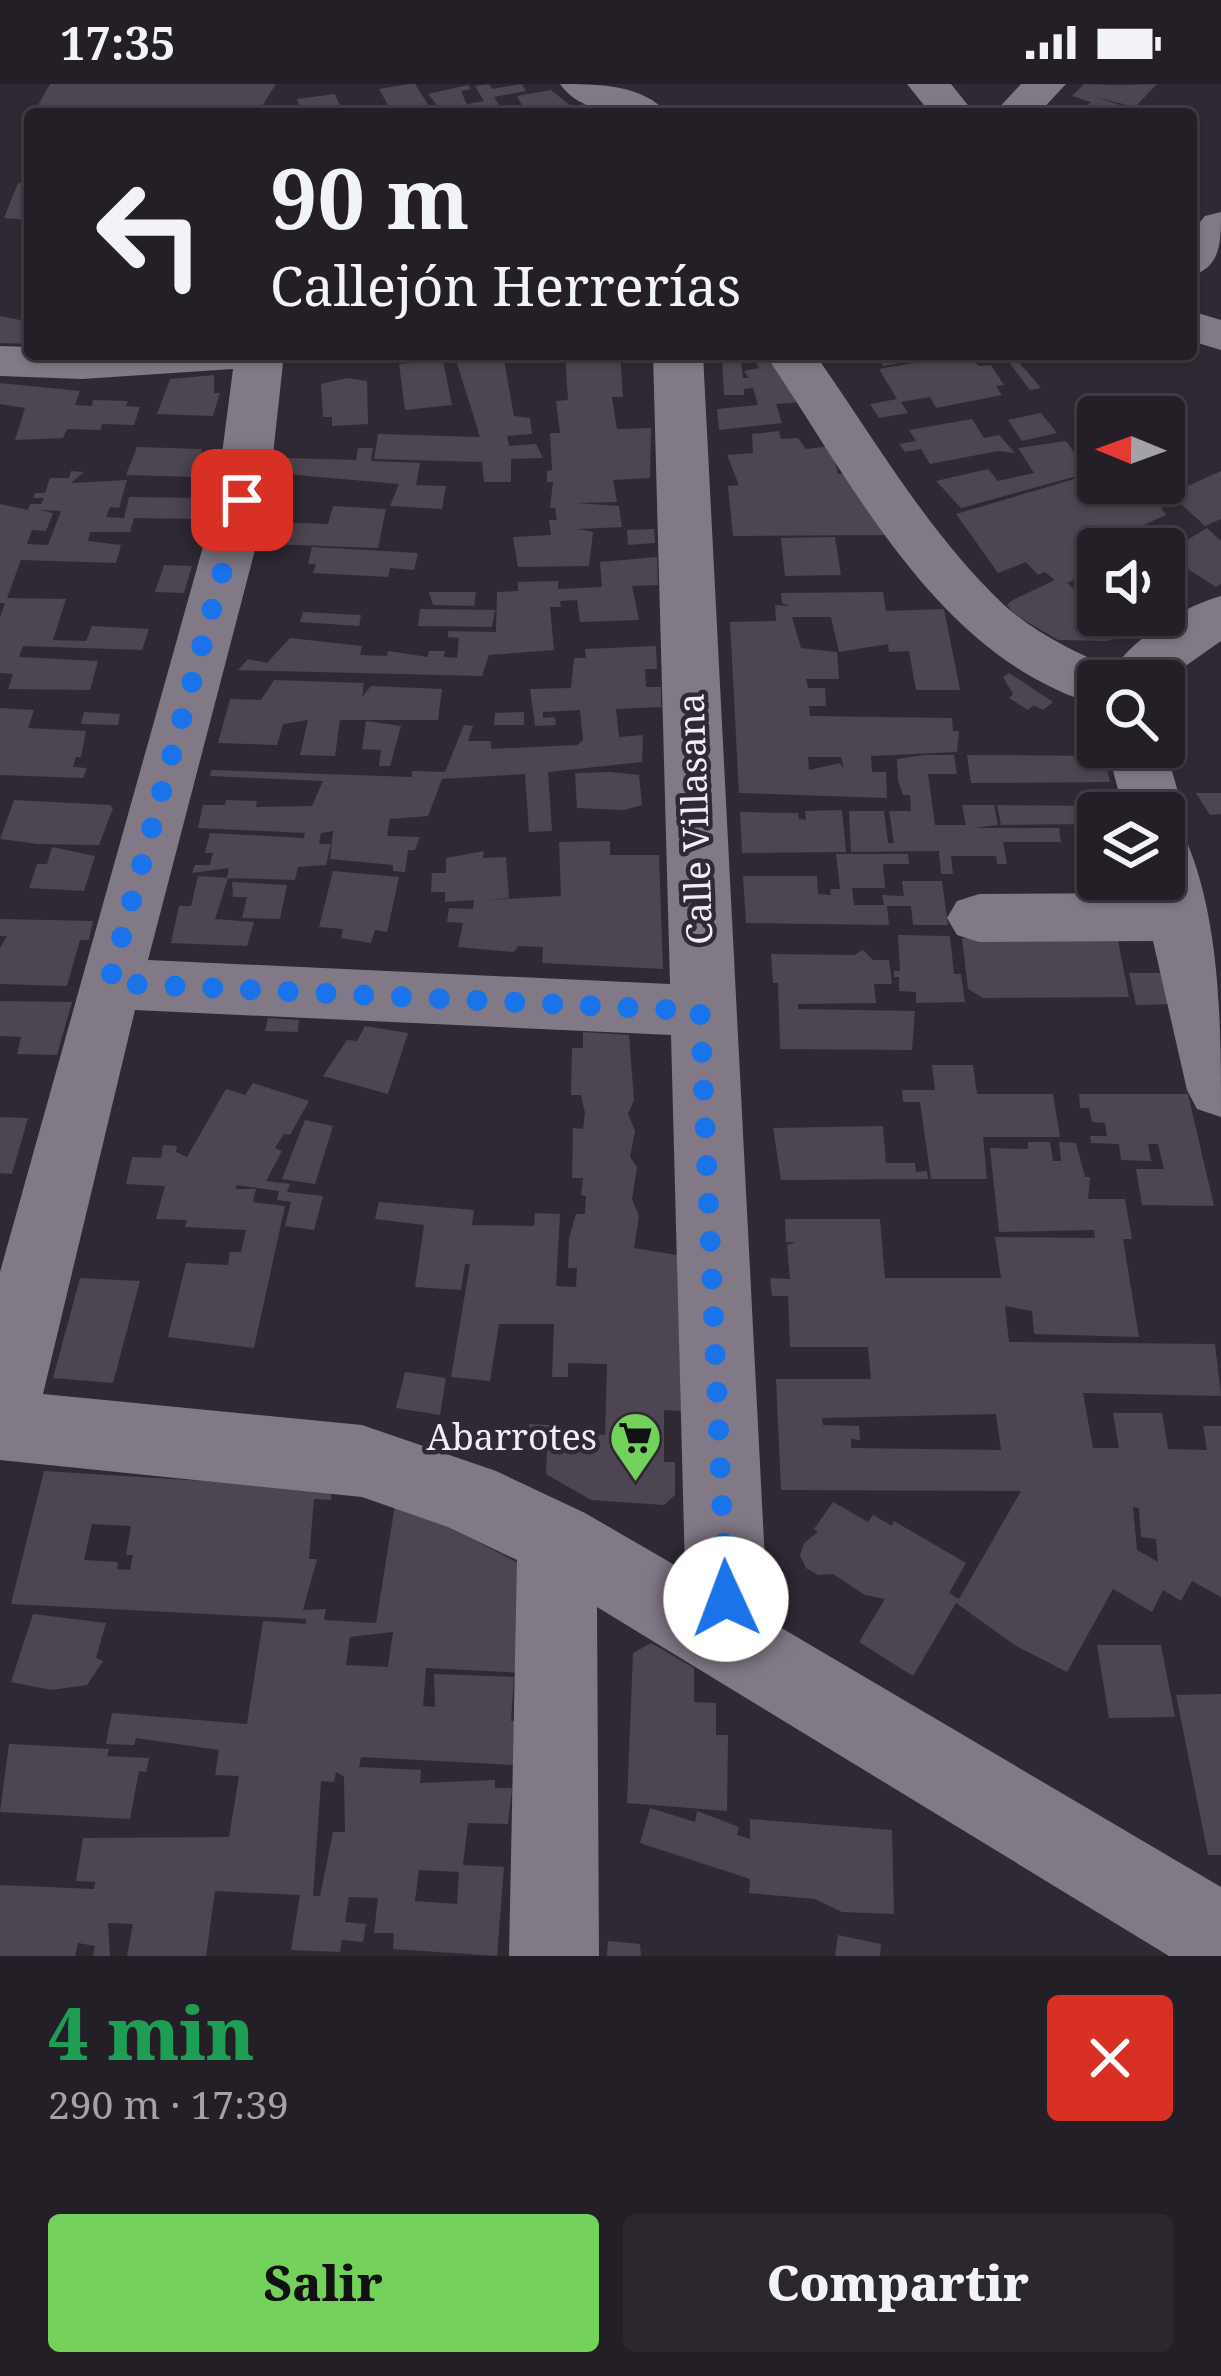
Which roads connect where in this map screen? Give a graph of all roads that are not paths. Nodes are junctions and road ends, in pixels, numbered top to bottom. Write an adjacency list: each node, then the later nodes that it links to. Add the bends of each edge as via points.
1 (581, 84): 4 (street)
2 (928, 84): 5 (street)
3 (1045, 84): 6 (street)
4 (633, 108)
5 (949, 108)
6 (1020, 108)
7 (1221, 226): 8 (street)
8 (1197, 255)
9 (145, 360): 13 (street)
10 (258, 360): 20 (street, via 242,500)
11 (678, 360): 21 (street, Calle Villasana)
12 (794, 360): 16 (street, via 984,618)
13 (0, 361)
14 (1221, 614): 15 (street)
15 (1155, 660)
16 (1077, 677)
17 (1175, 900): 18 (street)
18 (1179, 917): 19 (street); 22 (street)
19 (980, 918)
20 (109, 983): 21 (street); 23 (street)
21 (700, 1011): 26 (street, Calle Villasana)
22 (1221, 1090)
23 (0, 1415)
24 (0, 1425): 25 (street, via 362,1461)
25 (557, 1538): 26 (street); 28 (street)
26 (728, 1644): 27 (street)
27 (1221, 1937)
28 (554, 1956)

